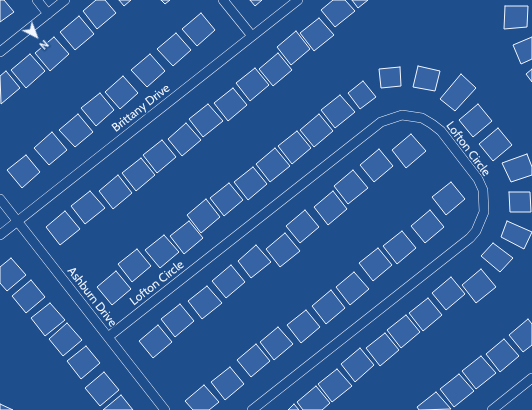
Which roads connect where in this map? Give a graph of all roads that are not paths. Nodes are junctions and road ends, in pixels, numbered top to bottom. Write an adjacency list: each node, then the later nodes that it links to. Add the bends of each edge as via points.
1 (37, 0): 5 (street)
2 (65, 0): 5 (street)
3 (223, 0): 6 (street)
4 (298, 0): 6 (street, Brittany Drive)
5 (48, 14): 7 (street)
6 (252, 36): 9 (street, Brittany Drive)
7 (0, 52)
8 (0, 199): 9 (street, Ashburn Drive)
9 (18, 222): 10 (street, Brittany Drive); 11 (street, Ashburn Drive)
10 (0, 235)
11 (108, 337): 13 (street, Ashburn Drive); 14 (street, Lofton Circle, via 381,122 402,116 422,118 432,124 478,179 483,190 484,212 476,231)
12 (532, 378): 15 (street)
13 (165, 410)
14 (252, 410)
15 (492, 410)

